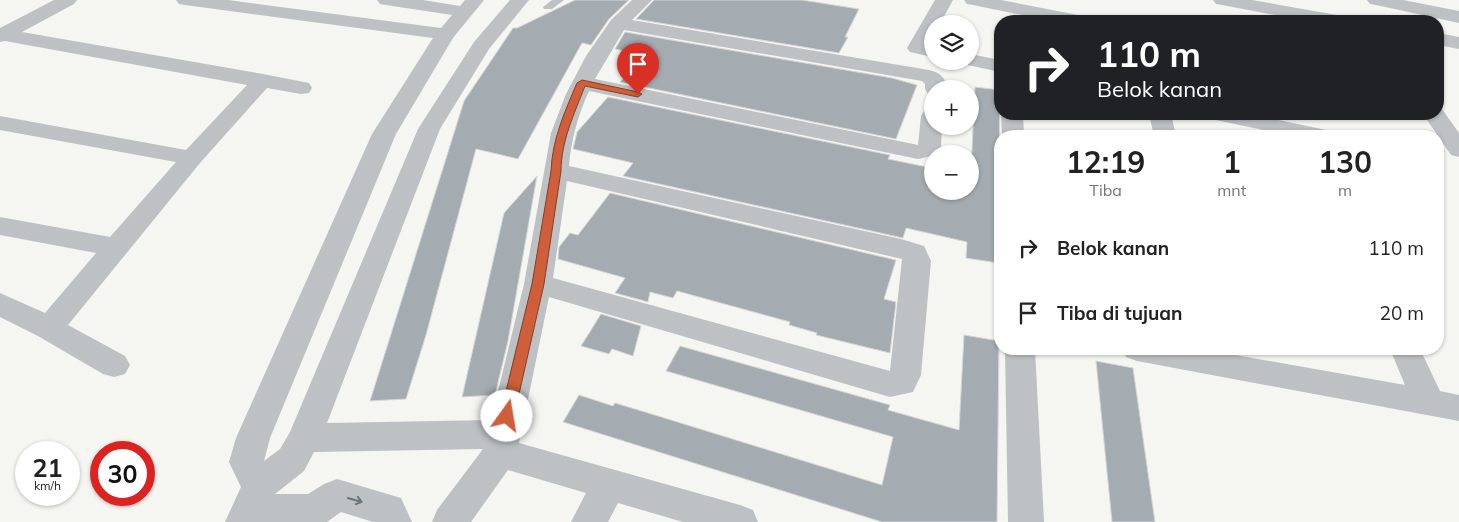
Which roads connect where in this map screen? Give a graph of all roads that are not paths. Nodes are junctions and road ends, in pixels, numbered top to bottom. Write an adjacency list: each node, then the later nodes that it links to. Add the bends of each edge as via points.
1 (68, 0): 19 (street)
2 (185, 0): 18 (street)
3 (386, 0): 11 (street)
4 (520, 0): 51 (street, via 481,46 429,129)
5 (559, 0): 12 (lane)
6 (643, 0): 17 (street)
7 (944, 0): 13 (street)
8 (972, 0): 14 (street)
9 (1222, 0): 15 (street)
10 (1376, 0): 16 (street)
11 (470, 6): 18 (street)
12 (548, 7)
13 (936, 15)
14 (1048, 15)
15 (1304, 15)
16 (1459, 17)
17 (619, 23): 27 (street, via 929,76); 28 (street)
18 (446, 34): 54 (street, via 384,134 253,438 246,462)
19 (1, 35): 26 (street)
20 (924, 36): 23 (street, via 917,48)
21 (1444, 41): 22 (street)
22 (1459, 43)
23 (924, 50)
24 (979, 62): 25 (street)
25 (994, 65)
26 (264, 80): 29 (street); 36 (street)
27 (934, 80)
28 (582, 83): 34 (street, via 918,152 929,148); 39 (street, via 558,144)
29 (301, 88)
30 (1246, 120): 33 (street)
31 (1438, 120): 35 (street)
32 (0, 123): 36 (street)
33 (1292, 130)
34 (930, 135)
35 (1459, 150)
36 (192, 158): 41 (street)
37 (1444, 159): 38 (street)
38 (1459, 161)
39 (556, 171): 42 (street); 42 (street, via 914,253 917,261 905,375 902,383 890,384)
40 (0, 226): 41 (street)
41 (117, 248): 44 (street)
42 (538, 284): 52 (street)
43 (0, 304): 44 (street)
44 (49, 328): 48 (street)
45 (1020, 355): 60 (street)
46 (1408, 355): 49 (street)
47 (1214, 356): 49 (street)
48 (114, 366)
49 (1429, 403): 50 (street)
50 (1459, 408)
51 (304, 438): 52 (street); 54 (street, via 292,460)
52 (501, 444): 53 (street); 57 (street)
53 (609, 485): 58 (street); 59 (street)
54 (250, 506): 55 (street)
55 (315, 516): 56 (street, one-way to 56, via 337,495 388,510)
56 (394, 522)
57 (450, 522)
58 (589, 522)
59 (740, 522)
60 (1026, 522)

